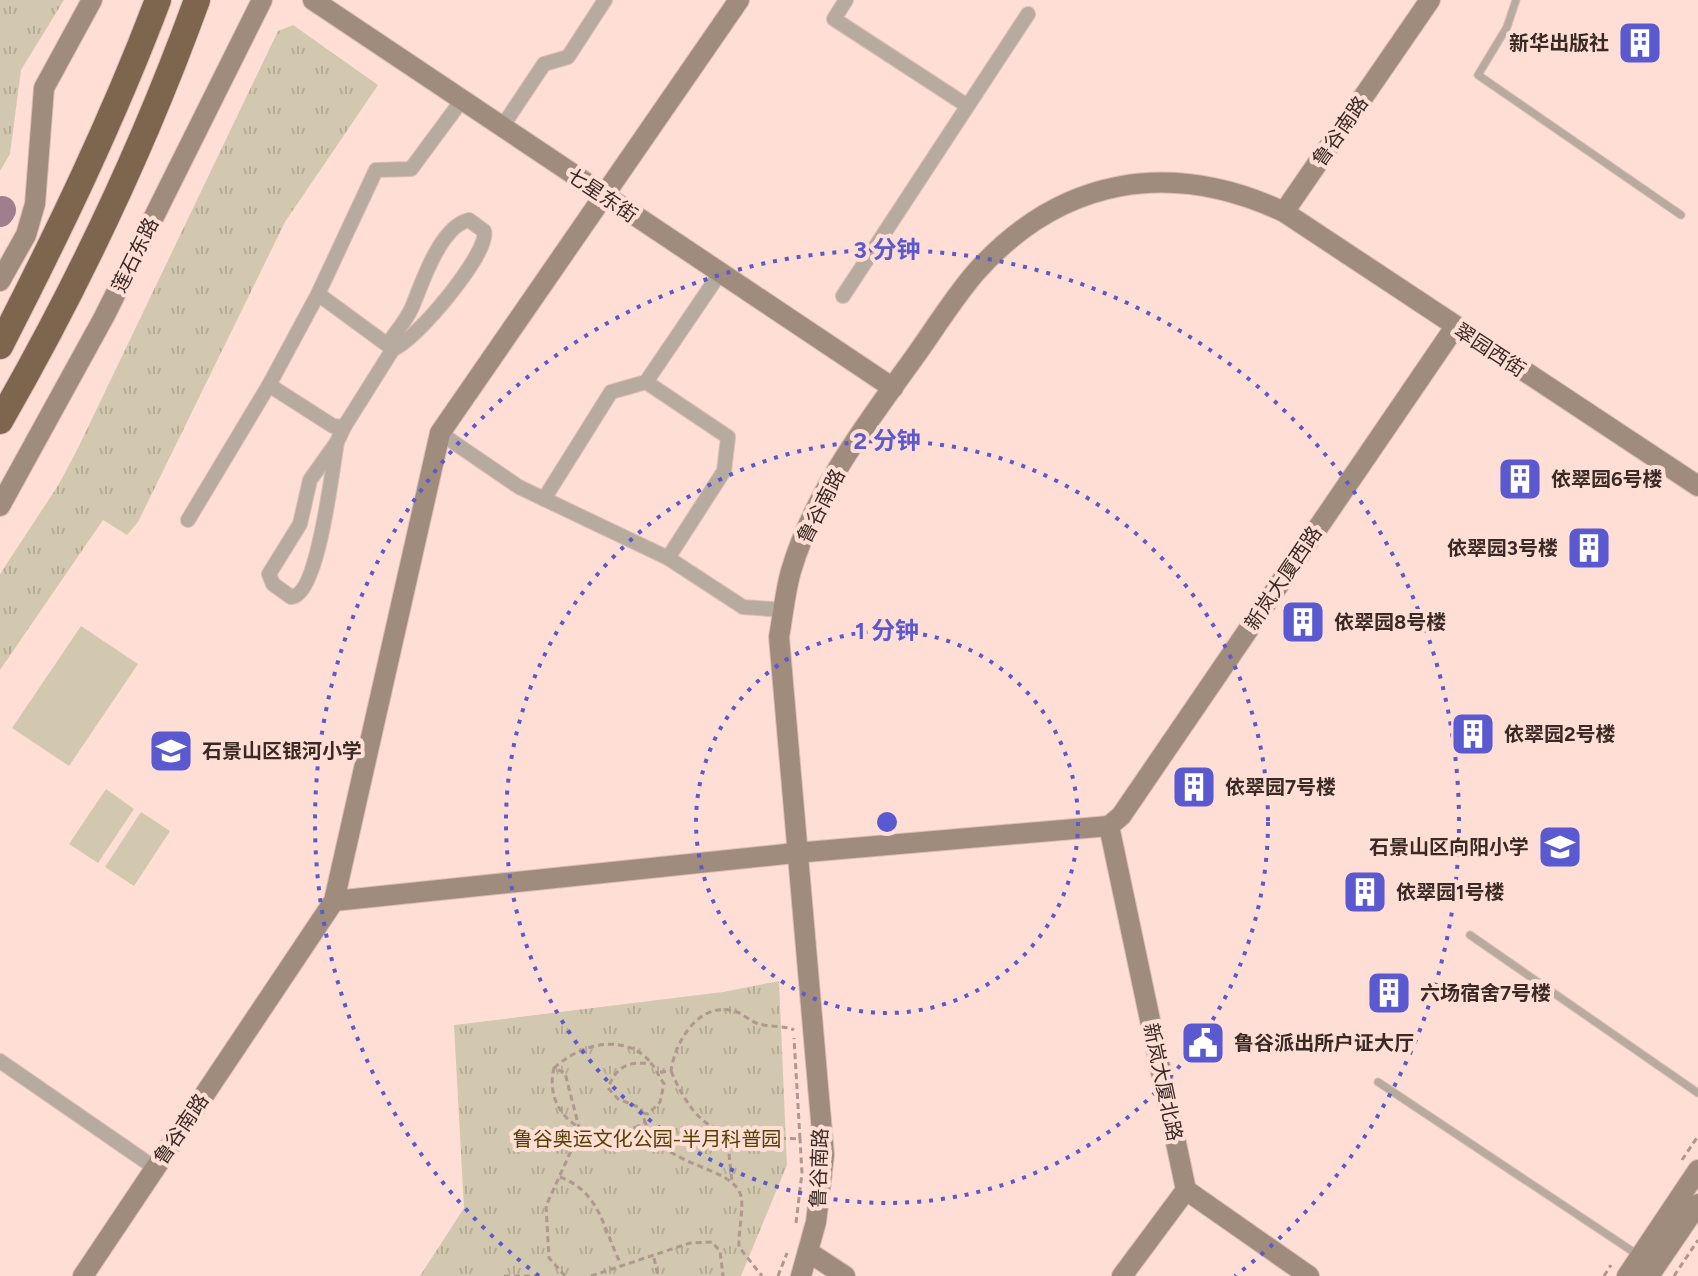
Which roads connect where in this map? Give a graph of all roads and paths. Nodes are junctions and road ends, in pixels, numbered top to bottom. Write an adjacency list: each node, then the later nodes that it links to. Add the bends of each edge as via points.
1 (92, 0): 19 (street, via 44,88 35,204 26,235)
2 (158, 0): 23 (highway, via 107,127)
3 (197, 0): 28 (highway, 莲石东路, via 160,101 115,200)
4 (262, 0): 34 (street, 莲石东路, via 104,317)
5 (313, 0): 12 (street, 七星东街)
6 (605, 0): 14 (street, via 568,57 544,64)
7 (739, 0): 15 (street, 鲁谷南路)
8 (846, 0): 13 (street, via 834,19)
9 (1430, 0): 16 (street, 鲁谷南路)
10 (1516, 0): 17 (lane, via 1507,27 1478,75)
11 (1028, 14): 13 (street)
12 (462, 100): 14 (street, 七星东街); 20 (street, via 411,169 376,170)
13 (966, 105): 21 (street)
14 (502, 127): 15 (street, 七星东街)
15 (603, 195): 18 (street, 七星东街); 30 (street, 鲁谷南路)
16 (1284, 212): 22 (street, 翠园西街); 27 (street, 鲁谷南路, via 1249,196 1170,181 1092,192 1015,234 976,273)
17 (1681, 215)
18 (720, 273): 25 (street); 27 (street, 七星东街)
19 (0, 281)
20 (318, 294): 24 (street); 26 (street)
21 (843, 296)
22 (1455, 327): 32 (street, 翠园西街); 38 (street, 新岚大厦西路, via 1121,816)
23 (0, 346)
24 (391, 346): 24 (street, via 404,346 441,307 484,245 484,231 469,220 454,225 438,247); 29 (street)
25 (646, 382): 33 (street, via 611,392); 36 (street, via 728,437 724,471)
26 (269, 385): 29 (street, via 333,426); 35 (street)
27 (893, 388): 37 (street, 鲁谷南路, via 810,519)
28 (0, 421)
29 (344, 427): 31 (street)
30 (440, 433): 33 (street); 40 (street, 鲁谷南路)
31 (337, 442): 31 (street, via 314,572 301,593 291,597 273,584 269,574 300,524 310,480)
32 (1698, 486)
33 (544, 499): 36 (street)
34 (0, 506)
35 (188, 520)
36 (668, 558): 37 (street, via 743,607)
37 (784, 610): 39 (street, 鲁谷南路, via 779,637)
38 (1109, 826): 39 (street); 58 (street, 新岚大厦北路)
39 (795, 853): 40 (street); 63 (street, 鲁谷南路, via 824,1155)
40 (334, 901): 54 (street, 鲁谷南路)
41 (1470, 935): 48 (lane)
42 (0, 1061): 54 (street)
43 (652, 1064): 44 (path, via 643,1052 612,1043 567,1055); 46 (path); 49 (path, via 626,1063 608,1088)
44 (554, 1068): 51 (path, via 565,1073); 51 (path, via 552,1094)
45 (671, 1071): 46 (path); 52 (path, via 702,1122); 53 (path, via 674,1053 700,1017 736,1011 755,1023 794,1028)
46 (660, 1072): 49 (path, via 660,1102)
47 (1378, 1082): 64 (lane)
48 (1698, 1093)
49 (643, 1113): 50 (path)
50 (645, 1122): 51 (path, via 618,1138); 57 (path, via 649,1134 682,1161)
51 (580, 1131): 56 (path)
52 (727, 1134): 53 (path); 57 (path)
53 (800, 1139): 60 (path)
54 (155, 1168): 67 (street, 鲁谷南路)
55 (1698, 1170): 64 (street)
56 (560, 1177): 66 (path, via 591,1197); 70 (path, via 546,1206 549,1258)
57 (732, 1183): 74 (path, via 742,1197 739,1247)
58 (1186, 1190): 78 (street); 79 (street)
59 (1698, 1204): 81 (street)
60 (795, 1232)
61 (1698, 1240): 82 (path)
62 (791, 1243): 75 (path)
63 (810, 1253): 76 (street, 鲁谷南路); 77 (street)
64 (1640, 1256): 80 (street)
65 (654, 1258): 66 (path); 72 (path); 73 (path, via 690,1243 712,1242 720,1251)
66 (621, 1264): 71 (path)
67 (83, 1276)
68 (504, 1276): 69 (path)
69 (535, 1276)
70 (565, 1276)
71 (591, 1276)
72 (658, 1276)
73 (723, 1276)
74 (762, 1276)
75 (778, 1276)
76 (801, 1276)
77 (845, 1276)
78 (1122, 1276)
79 (1309, 1276)
80 (1627, 1276)
81 (1649, 1276)
82 (1674, 1276)

